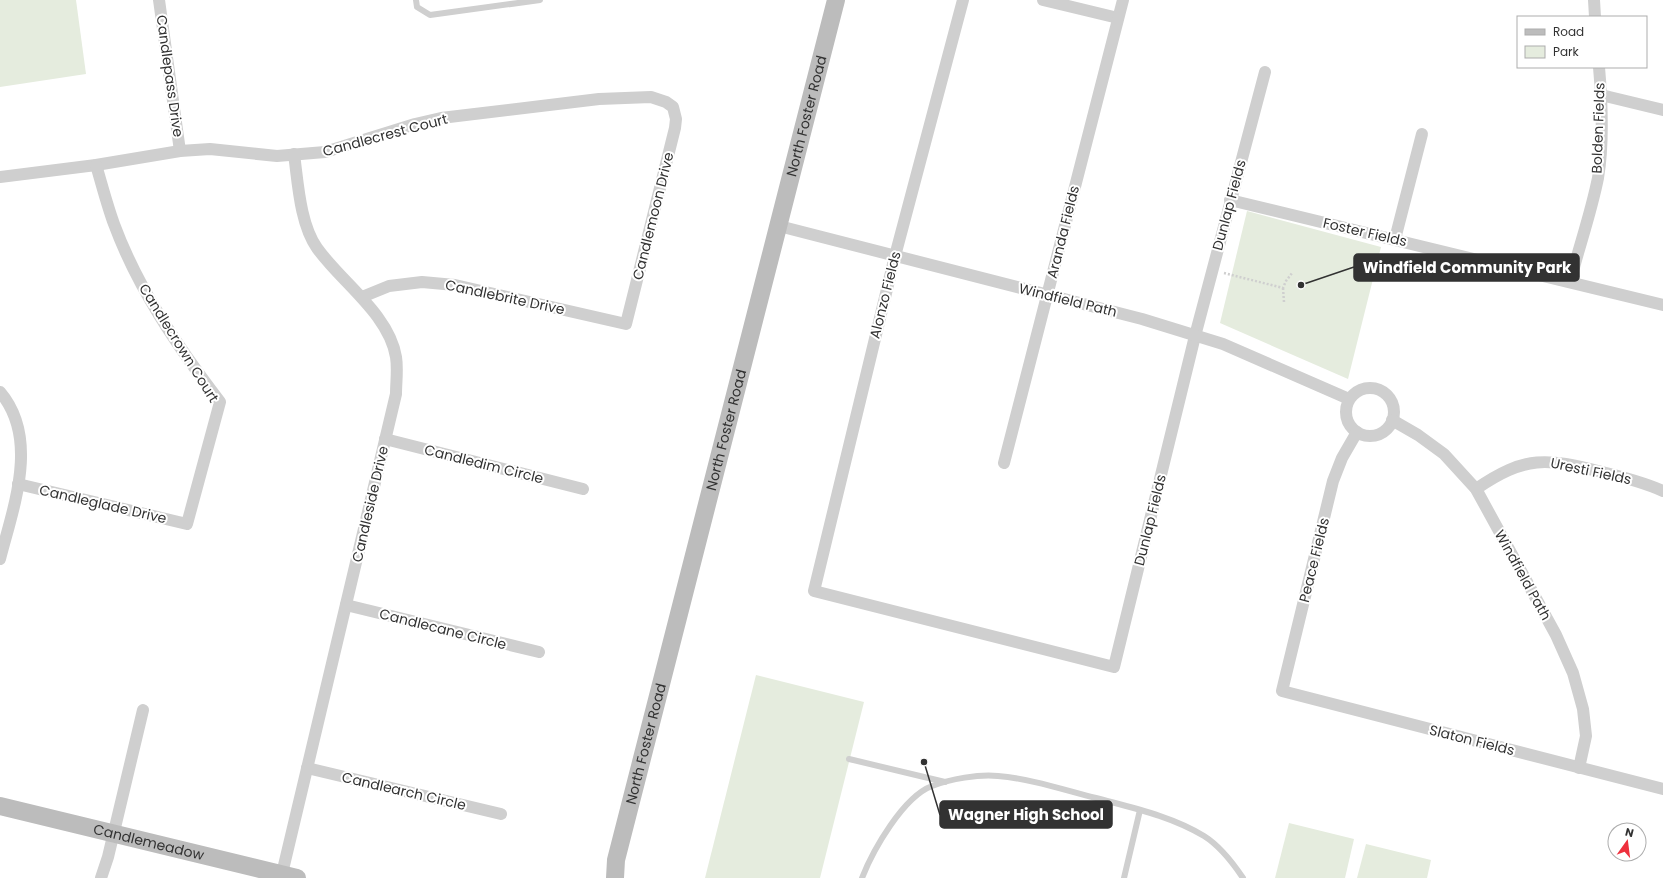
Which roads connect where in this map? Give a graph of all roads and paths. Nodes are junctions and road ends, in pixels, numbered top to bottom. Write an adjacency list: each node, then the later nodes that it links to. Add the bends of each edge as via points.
1 (159, 0): 17 (street, Candlepass Drive)
2 (416, 0): 3 (lane, via 417,7 430,15)
3 (540, 0)
4 (836, 0): 22 (main road, North Foster Road)
5 (963, 0): 24 (street, Alonzo Fields)
6 (1043, 0): 10 (street)
7 (1123, 0): 10 (street, Aranda Fields)
8 (1594, 0): 9 (street)
9 (1595, 16)
10 (1118, 18): 29 (street, Aranda Fields)
11 (1599, 68): 13 (street, Bolden Fields)
12 (1265, 72): 21 (street, Dunlap Fields)
13 (1602, 96): 15 (street); 27 (street, Bolden Fields, via 1598,178)
14 (672, 107): 18 (street, Candlecrest Court, via 651,97 599,99 449,117 415,124 325,152); 33 (street, Candlemoon Drive, via 676,119 675,128)
15 (1663, 110)
16 (1422, 134): 23 (street)
17 (180, 151): 18 (street, Candlecrest Court, via 210,149 256,155); 19 (street, Candlecrest Court)
18 (294, 154): 30 (street, Candleside Drive, via 306,224 316,247)
19 (96, 165): 20 (street, Candlecrest Court); 45 (street, Candlecrown Court, via 114,224 141,284 174,340 220,402)
20 (0, 177)
21 (1230, 200): 23 (street, Foster Fields); 25 (street, Dunlap Fields)
22 (779, 226): 24 (street, Windfield Path); 61 (main road, North Foster Road)
23 (1395, 239): 27 (street, Foster Fields)
24 (894, 256): 29 (street, Windfield Path); 47 (street, Alonzo Fields)
25 (1212, 270): 28 (path); 34 (street, Dunlap Fields)
26 (1292, 273): 28 (path)
27 (1570, 282): 32 (street, Foster Fields)
28 (1283, 288): 31 (path)
29 (1047, 294): 34 (street, Windfield Path); 40 (street, Aranda Fields)
30 (362, 297): 33 (street, Candlebrite Drive, via 389,286 422,282 455,285); 39 (street, Candleside Drive, via 387,332 396,358 396,394)
31 (1284, 302)
32 (1663, 305)
33 (626, 324)
34 (1195, 336): 36 (street, Windfield Path, via 1223,344); 47 (street, Dunlap Fields, via 1114,667)
35 (0, 392): 41 (street, via 13,415 20,437 22,459)
36 (1349, 399): 37 (street, via 1363,388 1380,390 1392,403); 38 (street, via 1346,417 1350,426)
37 (1392, 420): 38 (street, via 1381,433 1365,435); 43 (street, Windfield Path, via 1444,454)
38 (1357, 432): 50 (street, Peace Fields, via 1342,458 1333,482)
39 (385, 439): 42 (street, Candledim Circle); 48 (street, Candleside Drive)
40 (1004, 463)
41 (18, 484): 45 (street, Candleglade Drive); 46 (street)
42 (583, 489)
43 (1476, 489): 44 (street, Uresti Fields, via 1509,468 1543,462 1565,463 1646,483); 54 (street, Windfield Path, via 1556,635 1573,673 1583,709 1586,736)
44 (1663, 491)
45 (187, 524)
46 (0, 559)
47 (814, 591)
48 (346, 605): 49 (street, Candlecane Circle); 53 (street, Candleside Drive)
49 (539, 652)
50 (1282, 691): 54 (street, Slaton Fields)
51 (143, 710): 60 (street)
52 (850, 759): 55 (lane)
53 (307, 768): 59 (street, Candlearch Circle); 62 (street, Candleside Drive)
54 (1579, 768): 56 (street, Slaton Fields)
55 (947, 782): 58 (lane, via 963,778 996,776 1027,780); 66 (lane, via 931,786 891,823)
56 (1663, 789)
57 (0, 806): 60 (main road, Candlemeadow)
58 (1140, 810): 67 (lane); 68 (lane, via 1173,819 1206,837 1229,858)
59 (501, 814)
60 (114, 833): 62 (main road, Candlemeadow); 63 (street)
61 (616, 860): 64 (main road, North Foster Road); 65 (main road, North Foster Road)
62 (287, 877)
63 (102, 878)
64 (607, 878)
65 (615, 878)
66 (862, 878)
67 (1124, 878)
68 (1244, 878)

